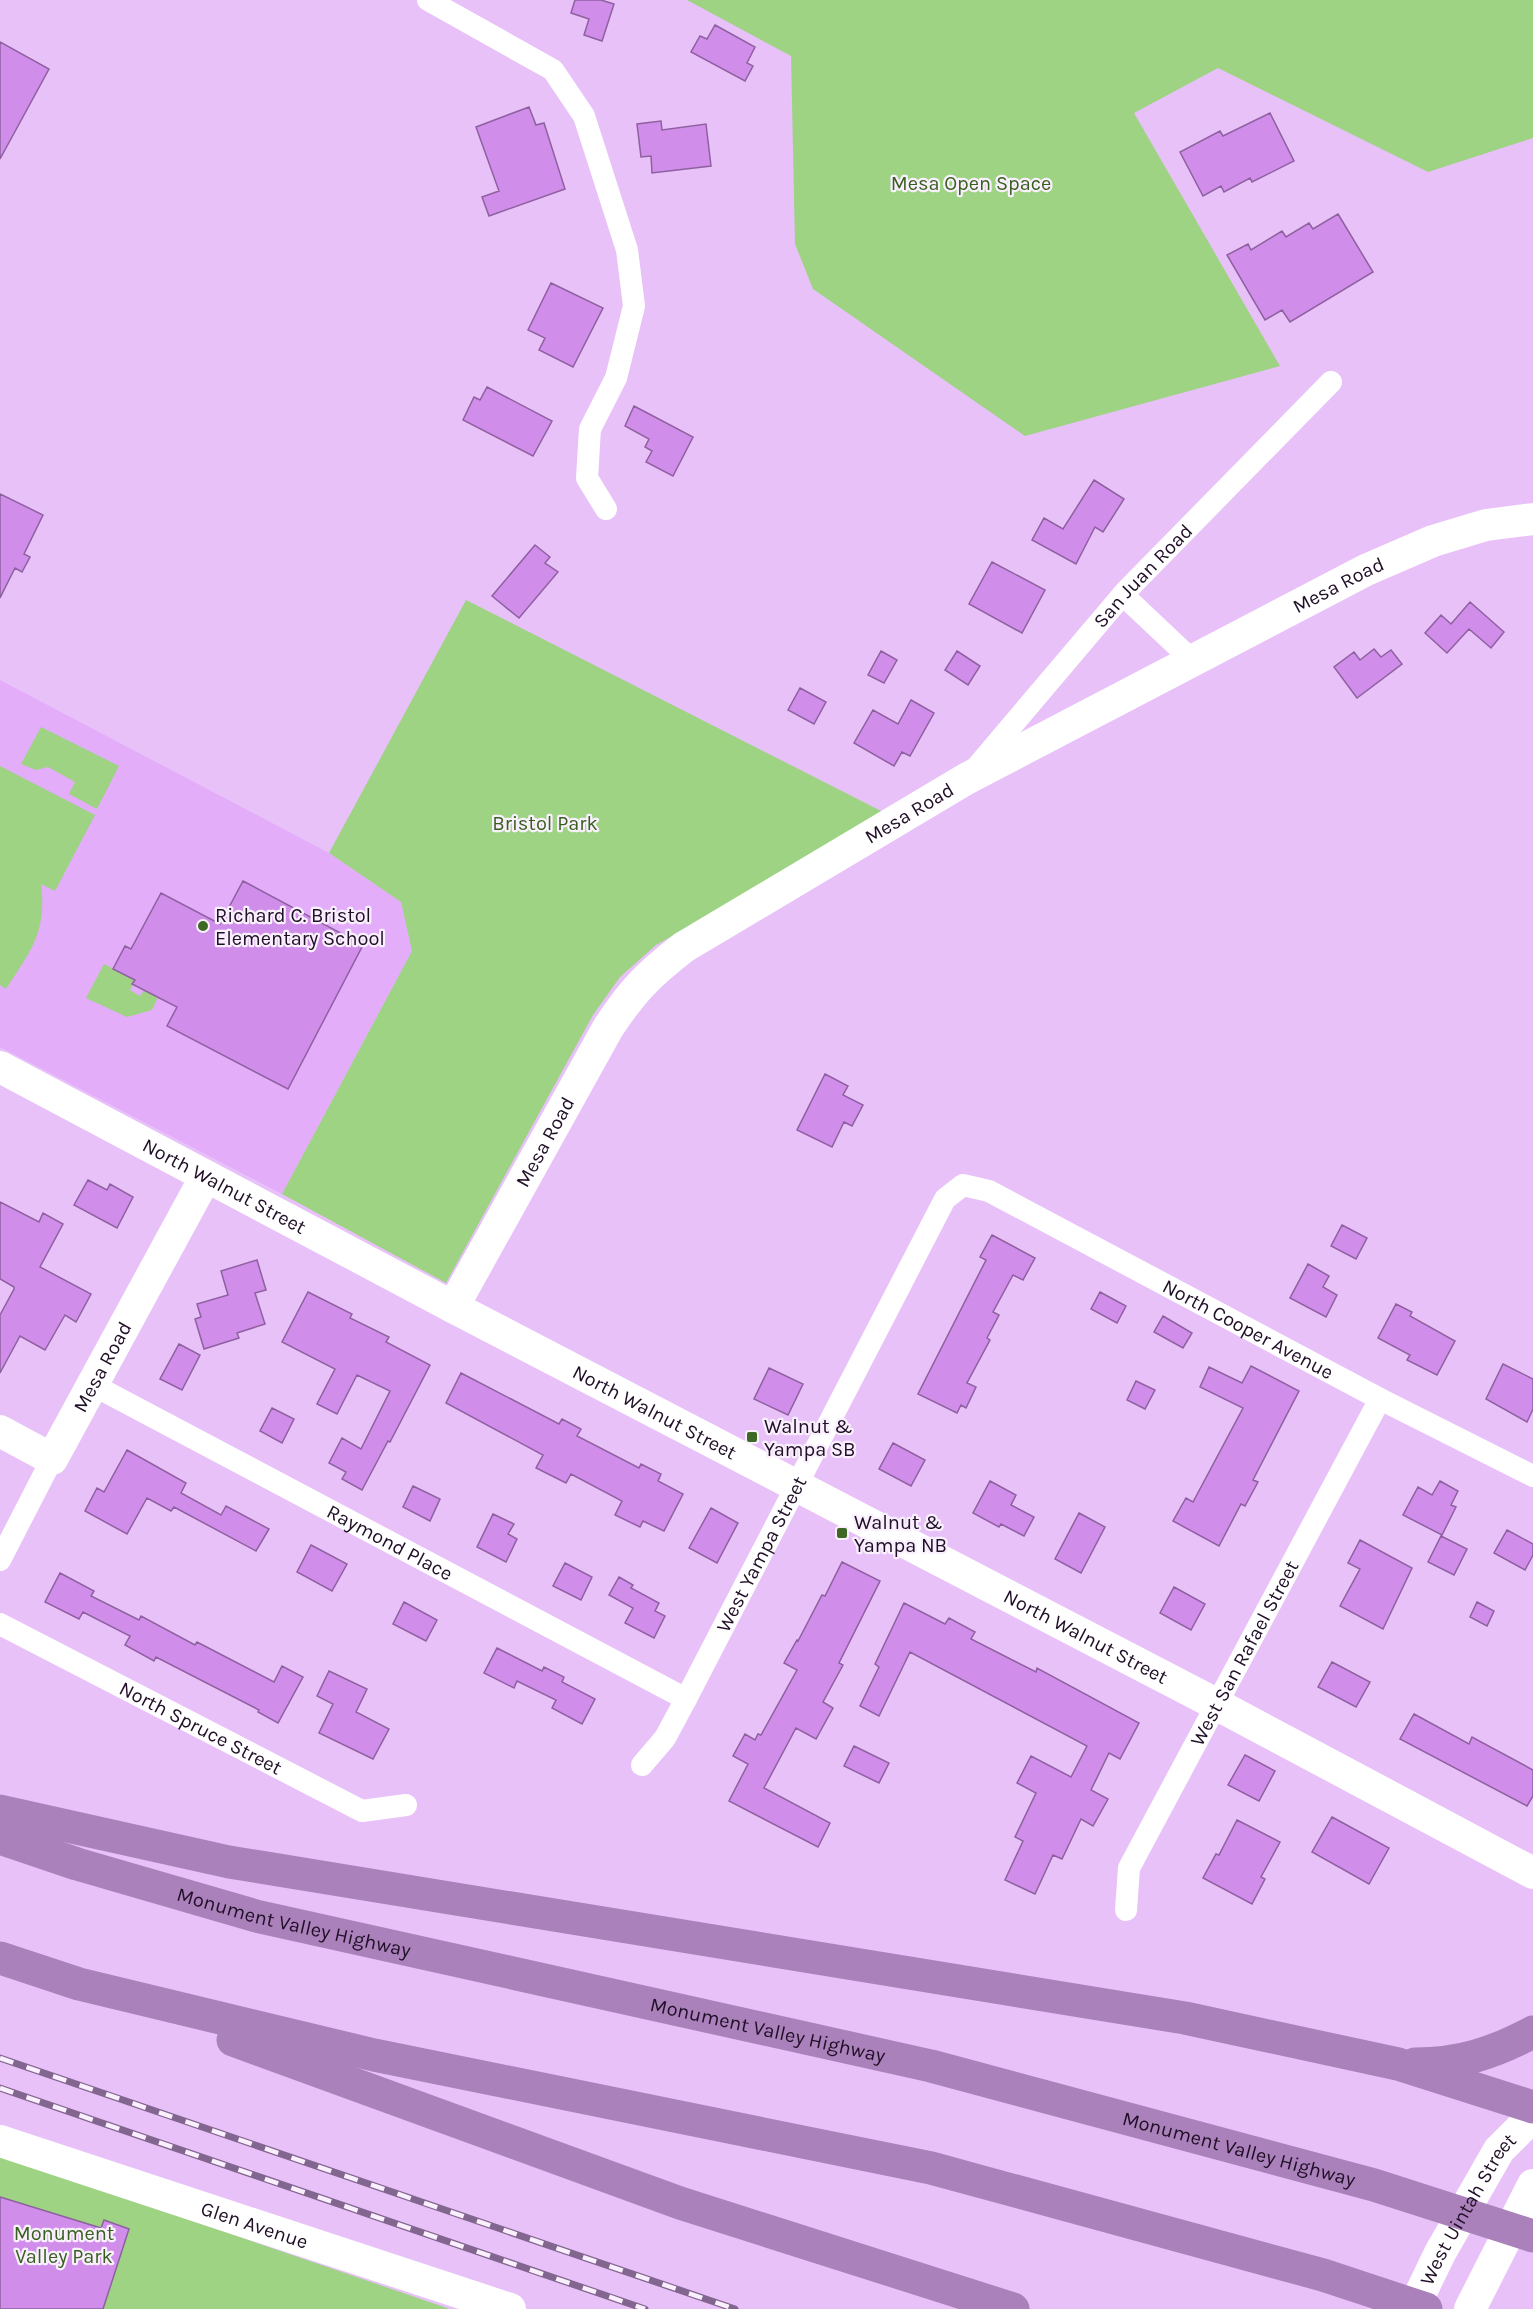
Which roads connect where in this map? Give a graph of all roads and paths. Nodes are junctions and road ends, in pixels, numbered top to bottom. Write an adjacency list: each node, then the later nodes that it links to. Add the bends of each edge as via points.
1 (428, 0): 3 (street, via 553,70 584,116 627,250 634,306 616,378 590,429 587,478)
2 (1331, 382): 5 (street, San Juan Road)
3 (606, 509)
4 (1533, 519): 6 (main road, Mesa Road, via 1486,525 1433,541 1366,570)
5 (1122, 595): 6 (street); 7 (street, San Juan Road)
6 (1193, 661): 7 (main road, Mesa Road)
7 (966, 779): 11 (main road, Mesa Road, via 684,947 652,972 629,996 608,1028)
8 (0, 1067): 9 (main road, North Walnut Street)
9 (206, 1176): 11 (main road, North Walnut Street); 12 (main road, Mesa Road)
10 (963, 1185): 13 (street, North Cooper Avenue, via 988,1191); 17 (street, West Yampa Street, via 945,1198)
11 (453, 1307): 17 (main road, North Walnut Street)
12 (93, 1385): 15 (main road, Mesa Road); 20 (street, Raymond Place)
13 (1380, 1400): 16 (street, North Cooper Avenue); 21 (street, West San Rafael Street)
14 (0, 1431): 15 (main road)
15 (52, 1459): 18 (street, Mesa Road)
16 (1533, 1476)
17 (796, 1484): 20 (street, West Yampa Street); 21 (main road, North Walnut Street)
18 (0, 1560)
19 (0, 1624): 23 (street, North Spruce Street, via 362,1811)
20 (686, 1698): 22 (street, West Yampa Street, via 665,1738)
21 (1216, 1704): 26 (main road, North Walnut Street); 27 (street, West San Rafael Street, via 1129,1868)
22 (642, 1765)
23 (406, 1805)
24 (0, 1811): 31 (highway, via 229,1862 1185,2018)
25 (0, 1838): 36 (highway, Monument Valley Highway, via 256,1916 931,2066 1374,2185)
26 (1533, 1873)
27 (1126, 1910)
28 (0, 1958): 29 (highway)
29 (79, 1984): 38 (highway, via 680,2203); 40 (highway, via 374,2055 931,2168 1323,2275)
30 (1533, 2032): 31 (highway, via 1501,2049 1444,2064)
31 (1398, 2064): 32 (highway)
32 (1533, 2107)
33 (1533, 2120): 39 (main road, West Uintah Street, via 1499,2150)
34 (0, 2141): 37 (main road, Glen Avenue)
35 (1533, 2185): 41 (main road, West Uintah Street)
36 (1533, 2236)
37 (510, 2309)
38 (1012, 2309)
39 (1413, 2309)
40 (1426, 2309)
41 (1470, 2309)

